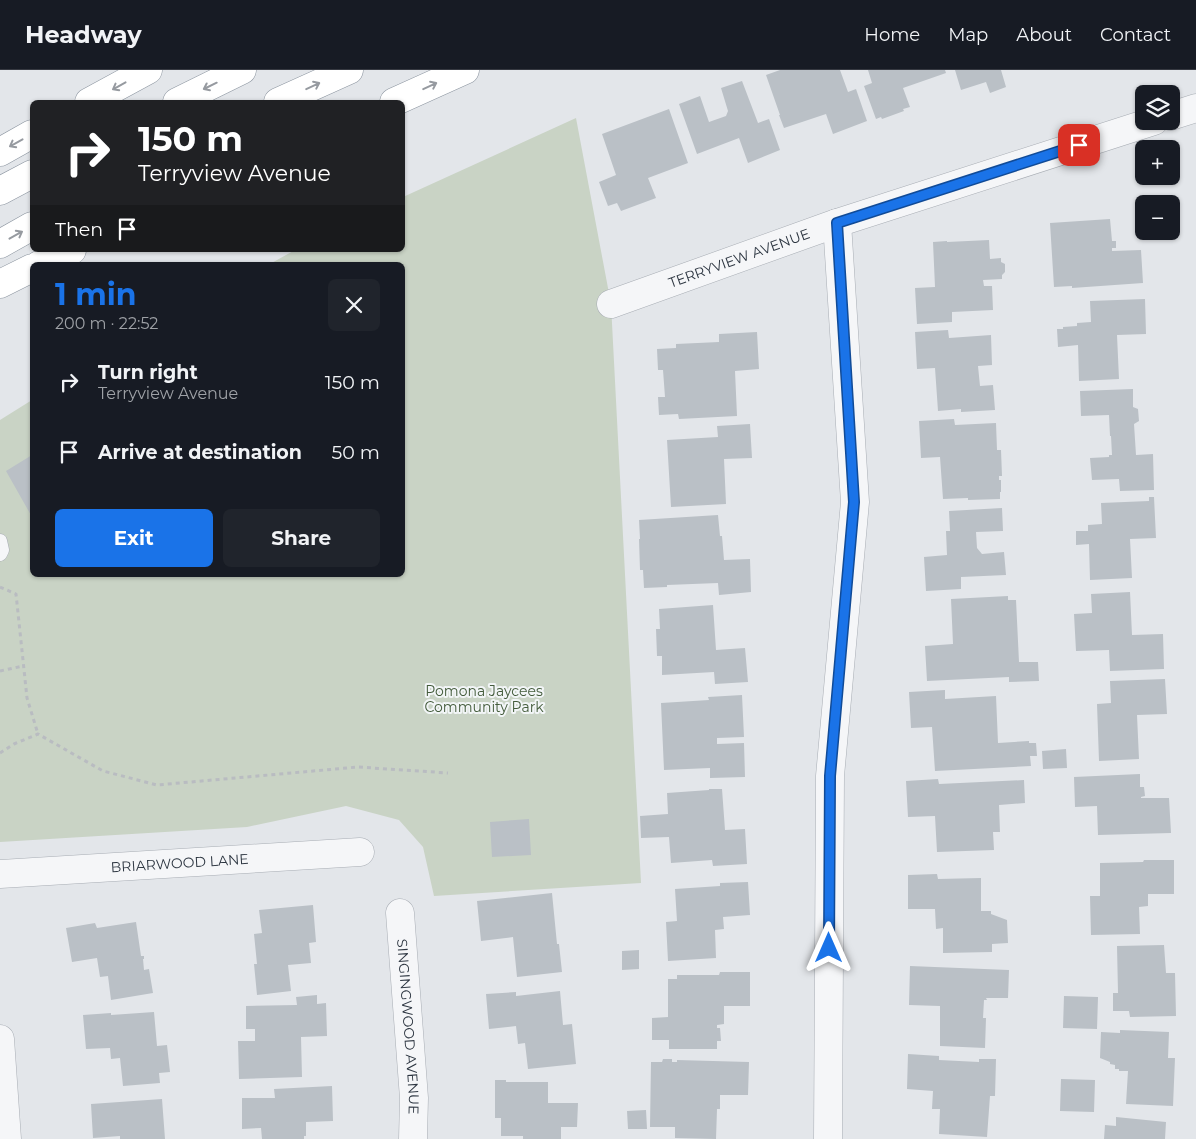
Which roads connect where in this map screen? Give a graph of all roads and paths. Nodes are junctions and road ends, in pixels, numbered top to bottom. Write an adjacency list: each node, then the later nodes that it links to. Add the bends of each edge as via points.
1 (148, 70): 5 (highway, one-way to 5)
2 (242, 70): 6 (highway, one-way to 6)
3 (349, 70): 7 (highway, one-way to 3)
4 (465, 70): 8 (highway, one-way to 4)
5 (93, 100)
6 (181, 100)
7 (282, 100)
8 (398, 100)
9 (1196, 108): 10 (street)
10 (1180, 113)
11 (1135, 127): 16 (street, TERRYVIEW AVENUE)
12 (30, 135): 13 (highway, one-way to 13)
13 (0, 152)
14 (30, 175): 15 (highway)
15 (0, 191)
16 (837, 223): 23 (street, TERRYVIEW AVENUE); 38 (street, via 854,502 830,776)
17 (30, 227): 18 (highway, one-way to 17)
18 (0, 244)
19 (68, 252): 20 (highway)
20 (46, 262)
21 (30, 269): 22 (highway)
22 (0, 284)
23 (611, 304)
24 (0, 542): 25 (lane)
25 (0, 554)
26 (0, 588): 27 (path, via 16,594)
27 (23, 666): 28 (path); 29 (path, via 26,698)
28 (0, 671)
29 (38, 734): 30 (path); 31 (path, via 103,771 158,785 358,768)
30 (0, 753)
31 (448, 772)
32 (360, 852): 33 (street, BRIARWOOD LANE)
33 (0, 874)
34 (400, 913): 37 (street, SINGINGWOOD AVENUE, via 414,1098)
35 (0, 1038): 36 (street)
36 (7, 1139)
37 (414, 1139)
38 (828, 1139)

